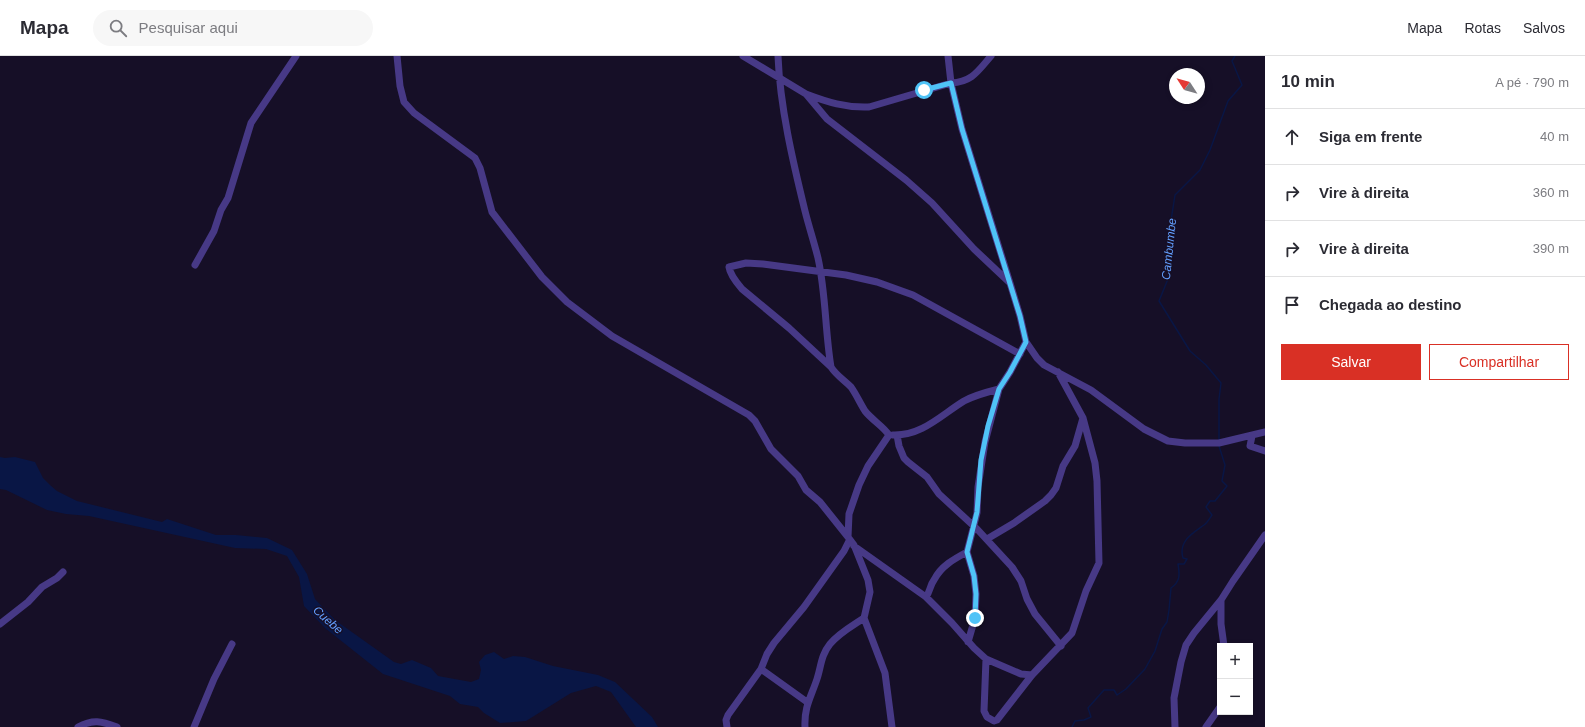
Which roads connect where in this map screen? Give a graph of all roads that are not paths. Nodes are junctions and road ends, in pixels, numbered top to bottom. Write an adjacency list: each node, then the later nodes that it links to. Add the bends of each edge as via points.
1 (296, 56): 10 (street, via 251,124 228,198 214,231)
2 (397, 56): 27 (street, via 404,102 414,113 475,158 492,212 542,277 567,302 612,336 750,415 774,454 798,476 806,490 820,502)
3 (743, 56): 7 (street)
4 (778, 56): 7 (street)
5 (948, 56): 8 (street)
6 (991, 56): 8 (street, via 973,77 960,83)
7 (779, 77): 9 (street); 11 (street, via 789,136)
8 (951, 83): 9 (street, via 869,107 856,108 833,104); 12 (street, via 962,129)
9 (806, 94): 12 (street, via 827,119 906,180 932,204)
10 (195, 265)
11 (820, 273): 14 (street, via 846,275 877,282 913,295); 15 (street); 15 (street, via 746,263 729,269 742,289)
12 (1010, 284): 13 (street)
13 (1026, 342): 14 (street); 16 (street, via 1044,365)
14 (1020, 354): 17 (street)
15 (831, 367): 20 (street, via 851,388 865,411)
16 (1058, 372): 18 (street); 22 (street, via 1091,390 1144,429 1168,441 1219,443)
17 (999, 389): 21 (street, via 965,401 920,430); 24 (street, via 982,454)
18 (1083, 418): 26 (street, via 1075,446 1051,495 1014,523); 37 (street, via 1097,481 1099,563 1086,591 1072,633)
19 (1265, 432): 22 (street)
20 (889, 435): 21 (street); 27 (street, via 868,466 859,485 849,514)
21 (897, 435): 24 (street, via 899,446 908,462 927,477 940,494)
22 (1252, 436): 23 (street, via 1250,446)
23 (1265, 451)
24 (974, 526): 26 (street); 28 (street)
25 (1265, 535): 31 (street)
26 (987, 539): 37 (street, via 1012,567 1035,614)
27 (850, 541): 30 (street); 32 (street, via 868,580 870,592); 39 (street, via 804,607 774,643)
28 (967, 552): 30 (street, via 941,570 934,578); 34 (street, via 976,594 975,618)
29 (63, 572): 33 (street)
30 (926, 597): 34 (street)
31 (1221, 600): 35 (street); 52 (street, via 1186,645 1174,698)
32 (864, 618): 43 (street, via 842,632 829,645); 45 (street, via 885,673)
33 (0, 624)
34 (968, 642): 38 (street)
35 (1224, 643)
36 (232, 644): 48 (street)
37 (1061, 646): 41 (street)
38 (986, 659): 40 (street); 42 (street, via 984,711 992,721 997,720)
39 (761, 669): 43 (street); 49 (street, via 728,715)
40 (1021, 674): 41 (street); 42 (street)
41 (1032, 675): 42 (street)
42 (1024, 685)
43 (807, 702): 50 (street)
44 (1217, 711): 53 (street)
45 (891, 723): 51 (street)
46 (78, 727): 47 (street, via 97,721)
47 (116, 727)
48 (194, 727)
49 (727, 727)
50 (805, 727)
51 (884, 727)
52 (1175, 727)
53 (1206, 727)

